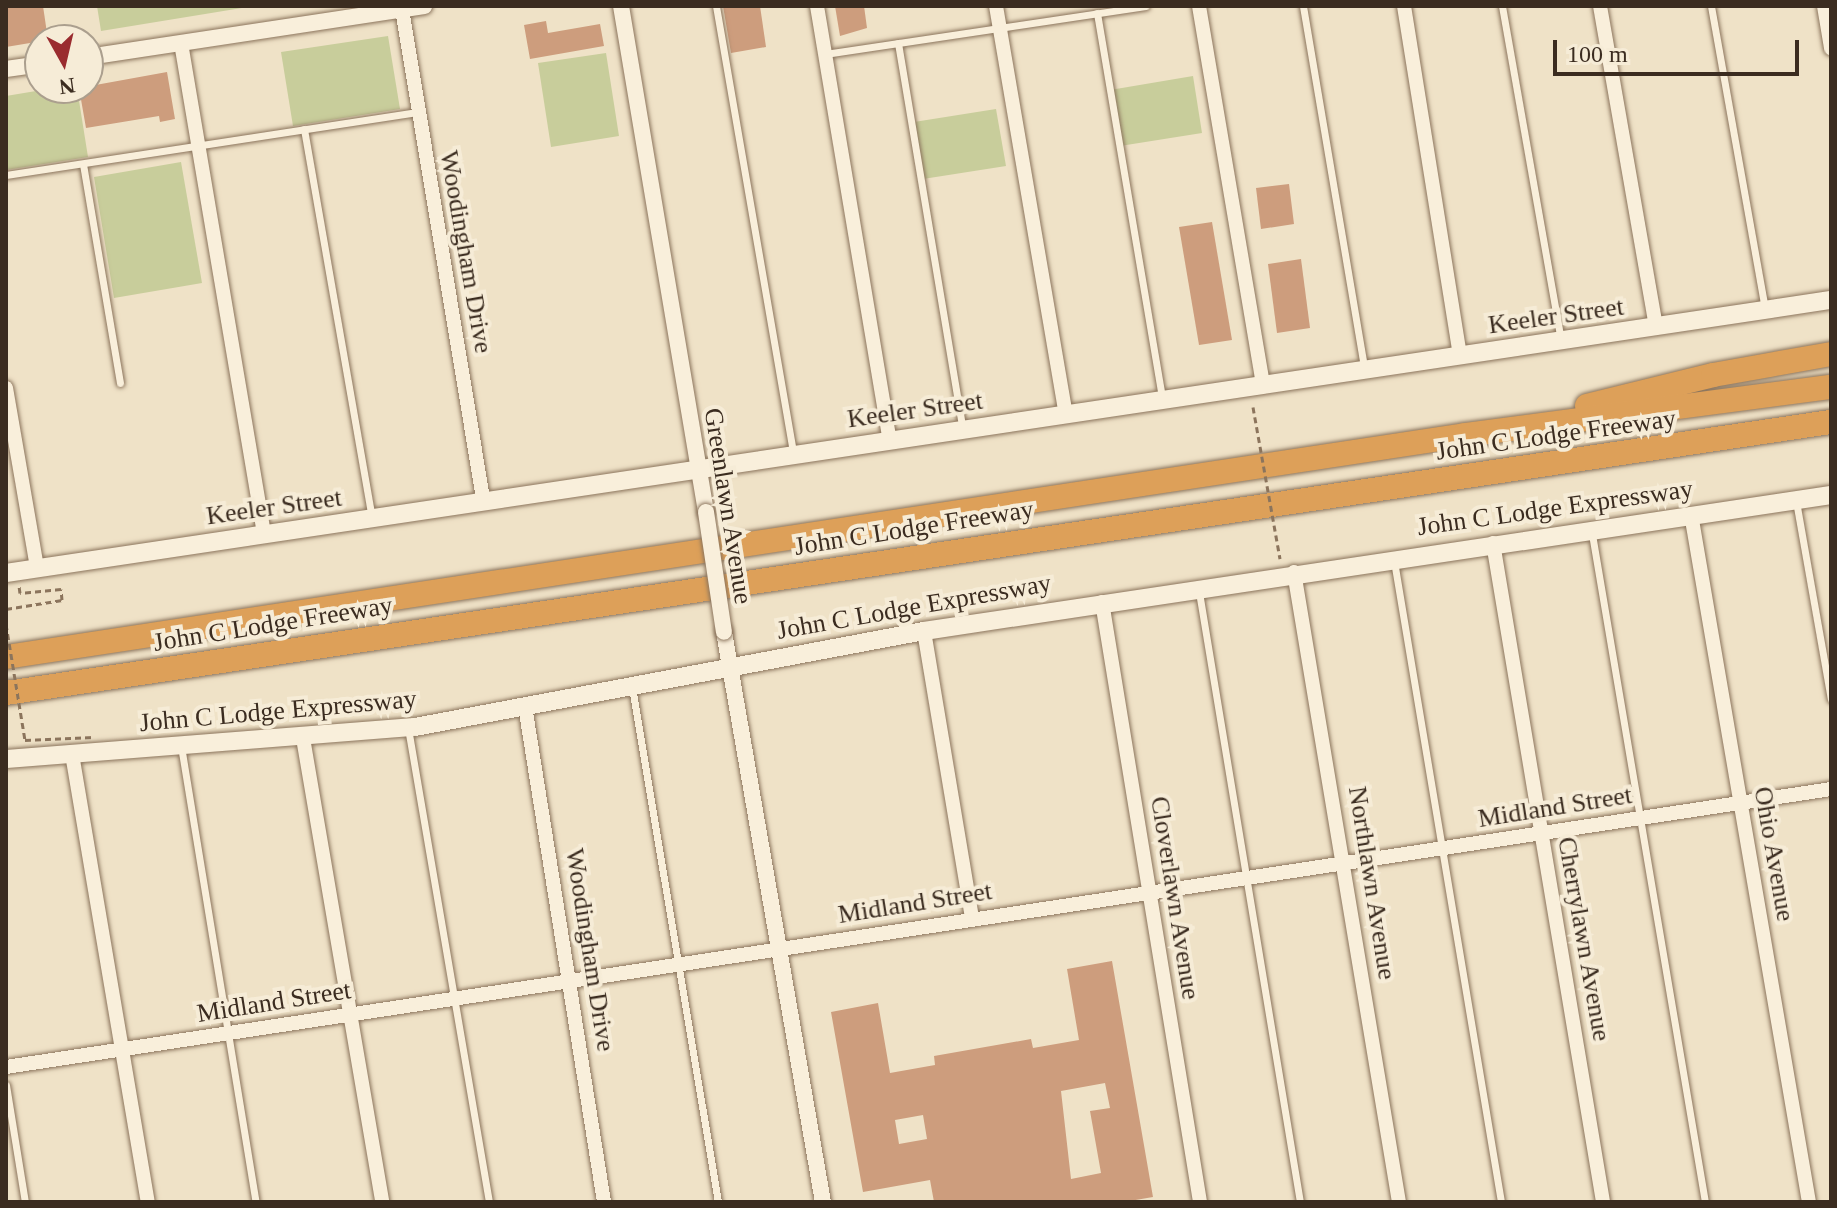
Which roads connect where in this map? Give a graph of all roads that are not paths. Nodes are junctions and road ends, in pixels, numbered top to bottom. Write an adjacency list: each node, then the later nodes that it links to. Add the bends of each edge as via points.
1 (424, 6): 14 (street)
2 (621, 6): 47 (street, Greenlawn Avenue)
3 (716, 6): 46 (lane)
4 (817, 6): 20 (street)
5 (996, 6): 16 (street)
6 (1145, 6): 15 (lane)
7 (1199, 6): 35 (street)
8 (1303, 6): 33 (lane)
9 (1404, 6): 32 (street)
10 (1502, 6): 30 (lane)
11 (1600, 6): 29 (street)
12 (1711, 6): 28 (lane)
13 (1824, 6): 19 (street)
14 (402, 9): 17 (street); 22 (street, Woodingham Drive)
15 (1097, 13): 16 (lane); 38 (lane)
16 (1000, 28): 18 (lane); 39 (street)
17 (181, 43): 21 (street); 24 (street)
18 (898, 43): 20 (lane); 41 (lane)
19 (1831, 48)
20 (825, 54): 44 (street)
21 (104, 55)
22 (417, 112): 23 (lane); 50 (street, Woodingham Drive)
23 (304, 129): 24 (lane); 52 (lane)
24 (199, 146): 25 (lane); 54 (street)
25 (83, 164): 26 (lane); 34 (lane)
26 (6, 175)
27 (1831, 300): 28 (main road, Keeler Street)
28 (1765, 310): 29 (main road, Keeler Street)
29 (1656, 327): 30 (main road, Keeler Street)
30 (1561, 341): 32 (main road, Keeler Street)
31 (1831, 354): 42 (highway, via 1713,375)
32 (1460, 356): 33 (main road, Keeler Street)
33 (1364, 370): 35 (main road, Keeler Street)
34 (120, 383)
35 (1263, 384): 38 (main road, Keeler Street)
36 (1831, 387): 42 (highway, John C Lodge Freeway)
37 (6, 388): 57 (street)
38 (1163, 399): 39 (main road, Keeler Street)
39 (1066, 414): 41 (main road, Keeler Street)
40 (1831, 422): 45 (highway, John C Lodge Freeway)
41 (963, 429): 44 (main road, Keeler Street)
42 (1465, 435): 63 (highway, John C Lodge Freeway)
43 (1831, 439): 45 (highway)
44 (890, 440): 46 (main road, Keeler Street)
45 (1705, 442): 66 (highway, John C Lodge Freeway)
46 (793, 455): 47 (main road, Keeler Street)
47 (698, 469): 50 (main road, Keeler Street); 64 (street, Greenlawn Avenue, bridge)
48 (1831, 495): 49 (main road, John C Lodge Expressway)
49 (1796, 499): 51 (main road, John C Lodge Expressway); 67 (lane)
50 (484, 502): 52 (main road, Keeler Street)
51 (1691, 514): 53 (main road, John C Lodge Expressway); 75 (street, Ohio Avenue)
52 (373, 518): 54 (main road, Keeler Street)
53 (1591, 529): 55 (main road, John C Lodge Expressway); 76 (lane)
54 (264, 534): 57 (main road, Keeler Street)
55 (1493, 543): 56 (main road, John C Lodge Expressway); 77 (street, Cherrylawn Avenue)
56 (1394, 558): 58 (main road, John C Lodge Expressway); 78 (lane)
57 (37, 568): 59 (main road, Keeler Street)
58 (1294, 572): 60 (main road, John C Lodge Expressway); 79 (street, Northlawn Avenue)
59 (6, 573)
60 (1198, 587): 61 (main road, John C Lodge Expressway); 80 (lane)
61 (1102, 602): 62 (main road, John C Lodge Expressway); 81 (street, Cloverlawn Avenue)
62 (924, 631): 64 (main road, John C Lodge Expressway); 82 (street)
63 (6, 657)
64 (731, 666): 65 (main road, John C Lodge Expressway); 83 (street, Greenlawn Avenue)
65 (631, 685): 68 (main road, John C Lodge Expressway); 84 (lane)
66 (6, 693)
67 (1831, 699)
68 (525, 706): 69 (main road, John C Lodge Expressway); 85 (street, Woodingham Drive)
69 (408, 728): 70 (main road, John C Lodge Expressway); 86 (lane)
70 (303, 738): 71 (main road, John C Lodge Expressway); 87 (street)
71 (181, 746): 72 (main road, John C Lodge Expressway); 88 (lane)
72 (72, 754): 73 (main road, John C Lodge Expressway); 89 (street)
73 (6, 759)
74 (1831, 789): 75 (street, Midland Street)
75 (1740, 802): 76 (street, Midland Street); 106 (street, Ohio Avenue)
76 (1642, 817): 77 (street, Midland Street); 105 (lane)
77 (1542, 834): 78 (street, Midland Street); 104 (street, Cherrylawn Avenue)
78 (1442, 848): 79 (street, Midland Street); 103 (lane)
79 (1345, 863): 80 (street, Midland Street); 102 (street, Northlawn Avenue)
80 (1246, 878): 81 (street, Midland Street); 101 (lane)
81 (1149, 893): 82 (street, Midland Street); 100 (street, Cloverlawn Avenue)
82 (972, 919): 83 (street, Midland Street)
83 (779, 948): 84 (street, Midland Street); 99 (street, Greenlawn Avenue)
84 (678, 964): 85 (street, Midland Street); 98 (lane)
85 (572, 980): 86 (street, Midland Street); 97 (street, Woodingham Drive)
86 (456, 998): 87 (street, Midland Street); 96 (lane)
87 (350, 1014): 88 (street, Midland Street); 95 (street)
88 (228, 1033): 89 (street, Midland Street); 94 (lane)
89 (123, 1049): 90 (street, Midland Street); 93 (street)
90 (6, 1067)
91 (6, 1085): 92 (lane)
92 (25, 1202)
93 (148, 1202)
94 (256, 1202)
95 (382, 1202)
96 (489, 1202)
97 (604, 1202)
98 (718, 1202)
99 (823, 1202)
100 (1200, 1202)
101 (1300, 1202)
102 (1399, 1202)
103 (1501, 1202)
104 (1603, 1202)
105 (1705, 1202)
106 (1809, 1202)

